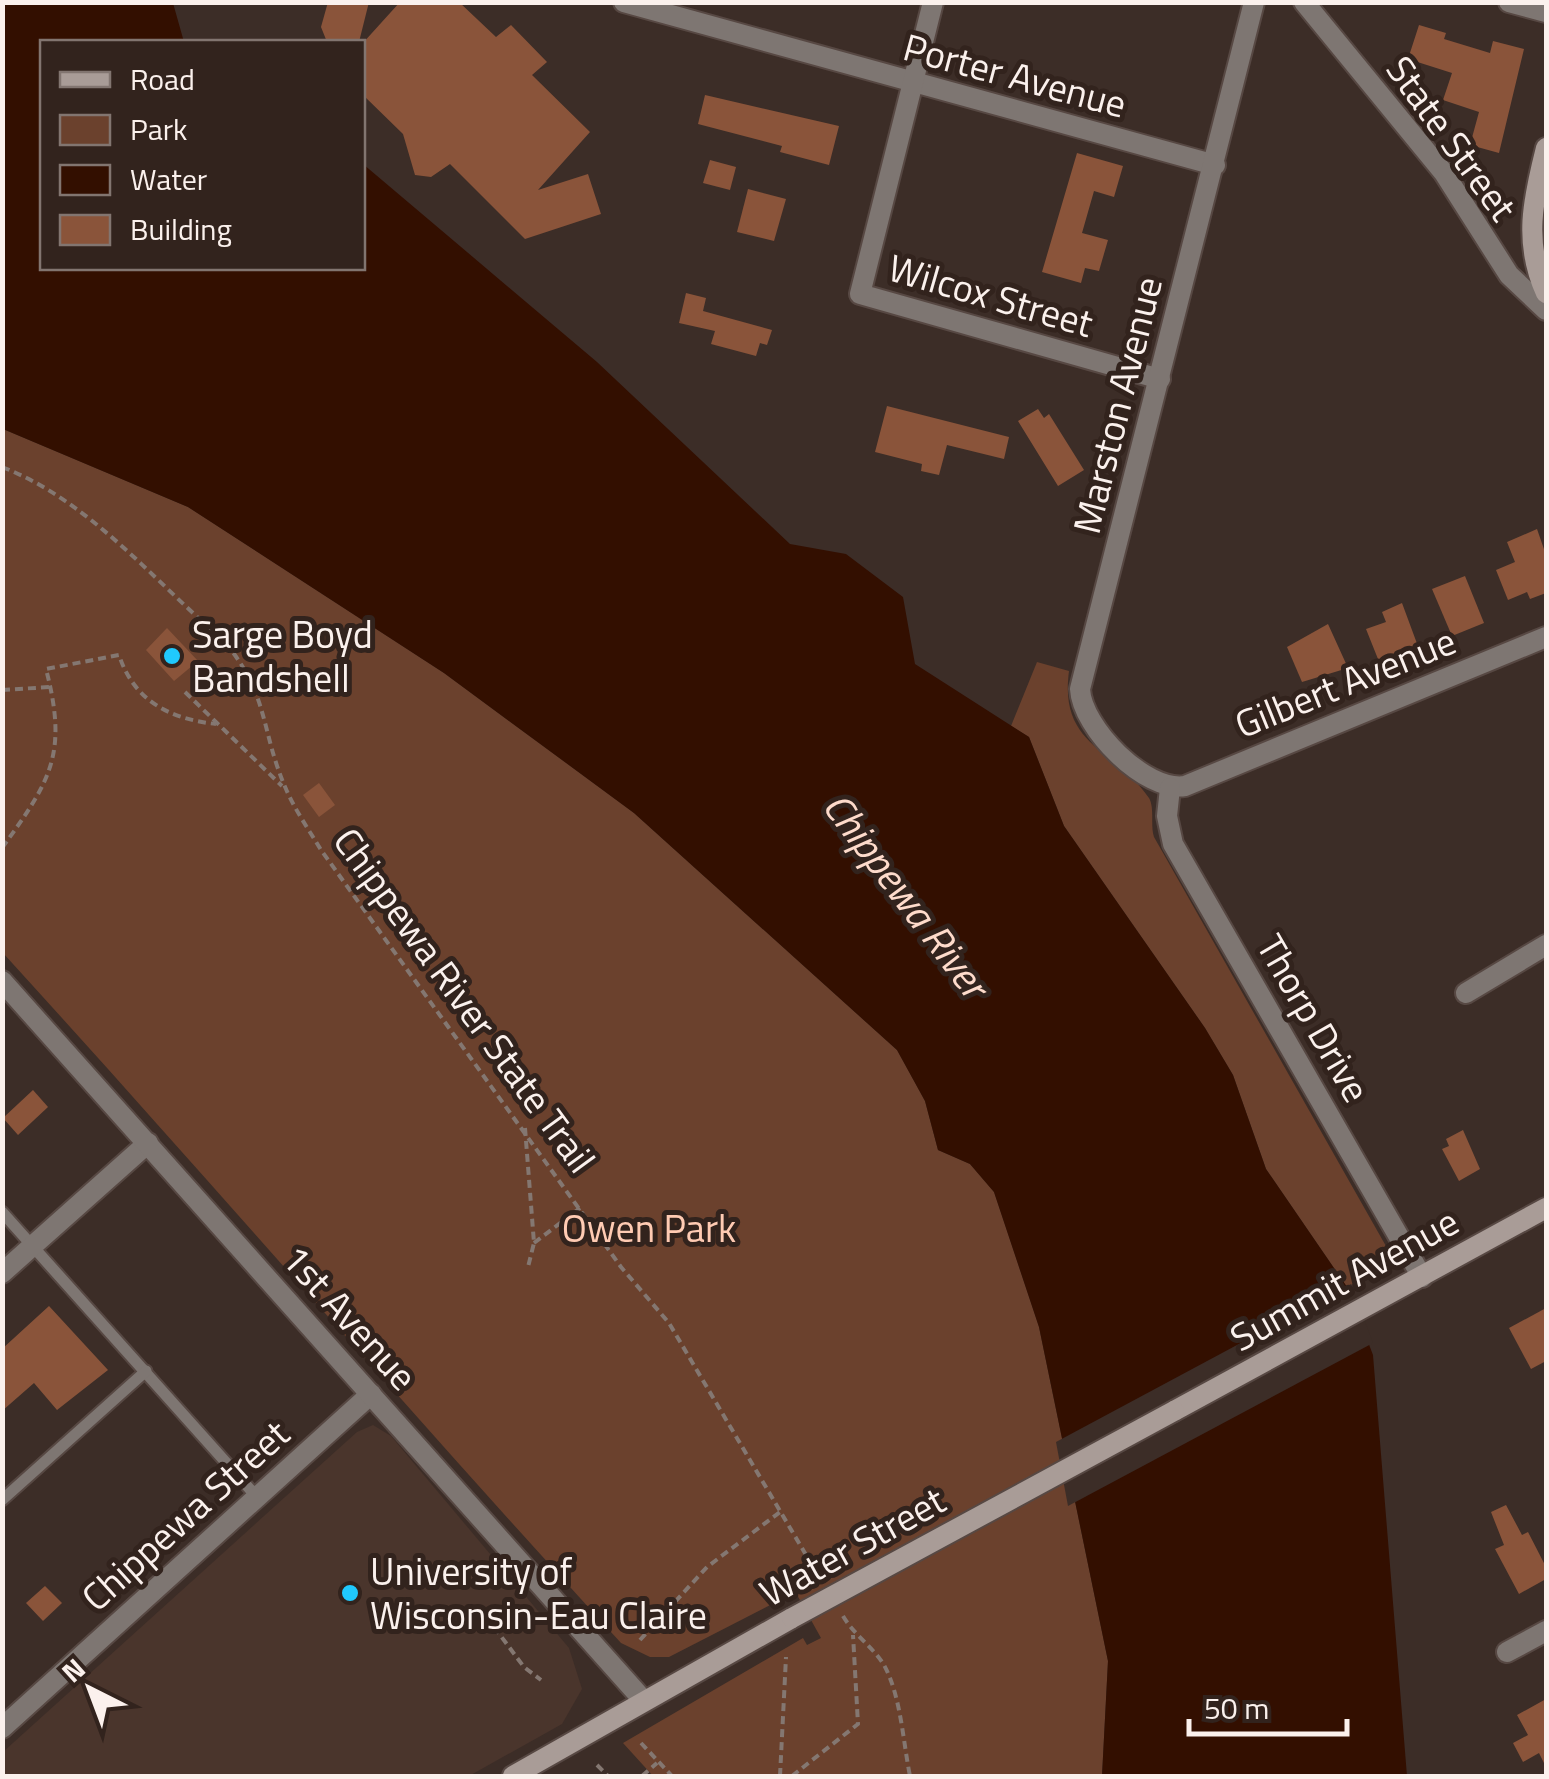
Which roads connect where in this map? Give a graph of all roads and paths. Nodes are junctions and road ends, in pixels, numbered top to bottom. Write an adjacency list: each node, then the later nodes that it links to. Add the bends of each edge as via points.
1 (624, 2): 7 (street, Porter Avenue)
2 (933, 2): 7 (street)
3 (1254, 2): 9 (street, Marston Avenue)
4 (1304, 2): 11 (street, State Street, via 1444,172 1510,275)
5 (1509, 2): 6 (street)
6 (1546, 12)
7 (912, 83): 9 (street, Porter Avenue); 12 (street, Wilcox Street, via 860,294)
8 (1546, 148): 10 (main road, via 1530,225)
9 (1214, 166): 12 (street, Marston Avenue)
10 (1546, 293)
11 (1546, 310)
12 (1160, 379): 19 (street, Marston Avenue, via 1080,689 1093,727 1143,774)
13 (2, 467): 20 (path, Chippewa River State Trail, via 73,507 224,640 260,695)
14 (1546, 637): 19 (street, Gilbert Avenue)
15 (50, 687): 16 (path); 18 (path, via 46,669 119,655 126,676 164,714); 21 (path, via 52,769)
16 (2, 690)
17 (184, 692): 18 (path)
18 (216, 724): 20 (path)
19 (1170, 788): 34 (street, Thorp Drive, via 1173,844)
20 (286, 789): 25 (path, Chippewa River State Trail, via 356,900)
21 (2, 848)
22 (1546, 945): 24 (street)
23 (2, 981): 26 (street, 1st Avenue)
24 (1466, 993)
25 (525, 1128): 27 (path, Chippewa River State Trail); 30 (path)
26 (148, 1143): 31 (street); 36 (street, 1st Avenue)
27 (580, 1208): 30 (path); 40 (path, Chippewa River State Trail, via 669,1323)
28 (1546, 1208): 34 (main road, Summit Avenue)
29 (2, 1212): 31 (lane)
30 (534, 1243): 32 (path)
31 (33, 1246): 33 (street); 35 (lane)
32 (528, 1268)
33 (2, 1273)
34 (1414, 1281): 37 (main road, Summit Avenue)
35 (146, 1372): 38 (lane); 39 (lane)
36 (371, 1394): 38 (street, Chippewa Street); 50 (street, 1st Avenue)
37 (1174, 1411): 50 (main road, Water Street, bridge)
38 (257, 1497): 51 (street, Chippewa Street)
39 (2, 1500)
40 (781, 1512): 41 (path, Chippewa River State Trail); 46 (path, via 706,1567)
41 (826, 1588)
42 (835, 1603): 45 (path)
43 (494, 1627): 49 (path)
44 (1546, 1630): 47 (street)
45 (854, 1634): 60 (path, via 858,1724); 61 (path, via 890,1678)
46 (640, 1640)
47 (1507, 1652)
48 (786, 1657): 59 (path)
49 (541, 1680)
50 (644, 1701): 55 (main road, Water Street)
51 (2, 1728)
52 (641, 1743): 53 (path)
53 (659, 1762): 57 (path); 58 (path)
54 (598, 1765): 56 (path)
55 (513, 1776)
56 (608, 1776)
57 (642, 1776)
58 (672, 1776)
59 (780, 1776)
60 (792, 1776)
61 (910, 1776)

